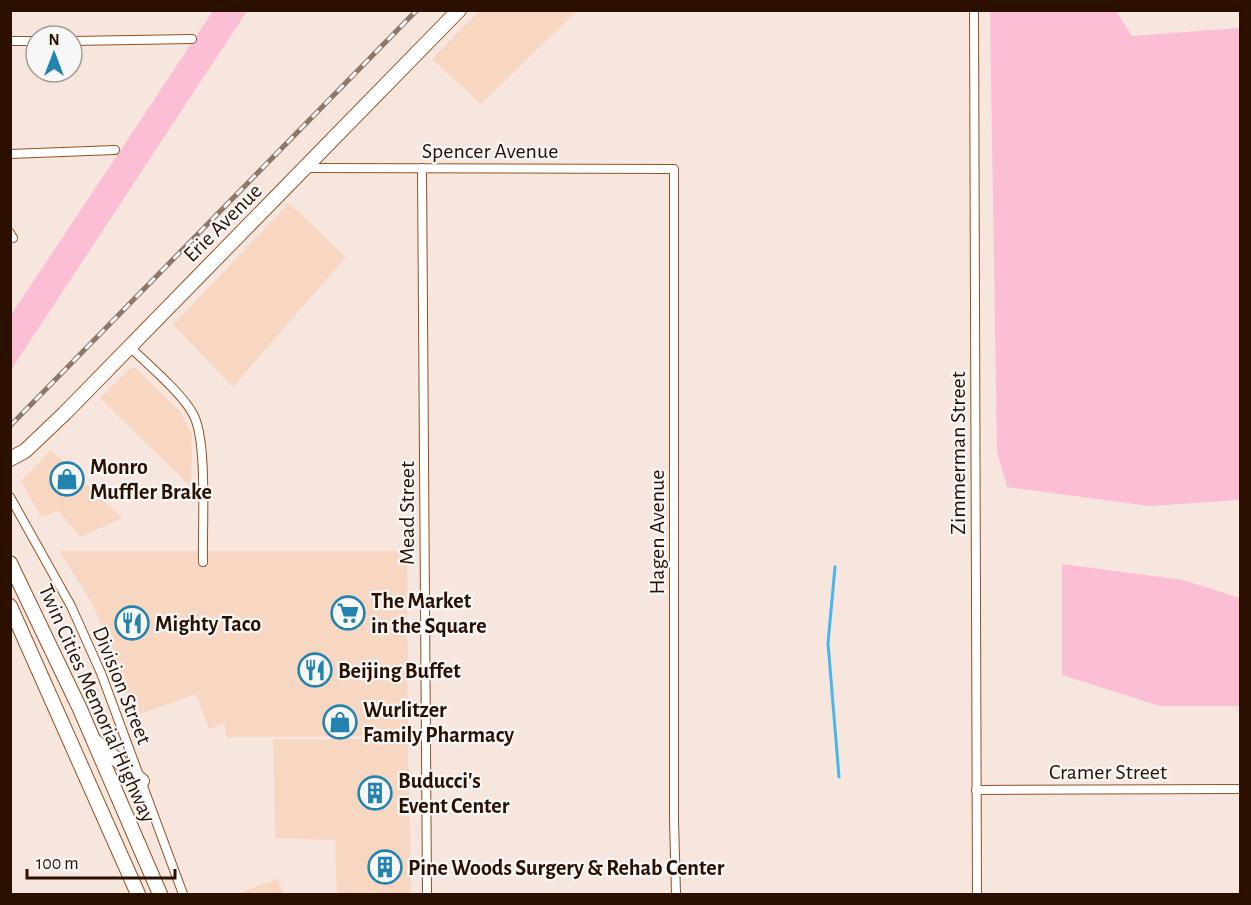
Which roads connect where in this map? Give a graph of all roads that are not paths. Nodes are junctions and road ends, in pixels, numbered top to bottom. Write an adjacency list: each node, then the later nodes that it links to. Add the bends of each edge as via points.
1 (459, 10): 7 (main road, Erie Avenue)
2 (974, 10): 19 (street, Zimmerman Street)
3 (192, 39): 4 (street)
4 (84, 40)
5 (115, 150): 6 (street)
6 (10, 154)
7 (305, 168): 8 (street, Spencer Avenue); 10 (main road, Erie Avenue)
8 (423, 168): 9 (street, Spencer Avenue); 23 (street, Mead Street)
9 (674, 169): 24 (street, Hagen Avenue)
10 (129, 346): 11 (main road, Erie Avenue, via 25,451); 13 (street, via 182,400 196,421 201,448)
11 (10, 459)
12 (10, 497): 17 (street, Division Street, via 80,627)
13 (203, 562)
14 (10, 563): 16 (main road, Twin Cities Memorial Highway)
15 (10, 606): 20 (main road, Twin Cities Memorial Highway)
16 (92, 739): 17 (main road); 21 (main road, Twin Cities Memorial Highway)
17 (142, 781): 22 (street, Division Street)
18 (1240, 789): 19 (street, Cramer Street)
19 (976, 790): 25 (street, Zimmerman Street)
20 (138, 894)
21 (160, 894)
22 (183, 894)
23 (426, 894)
24 (676, 894)
25 (977, 894)

